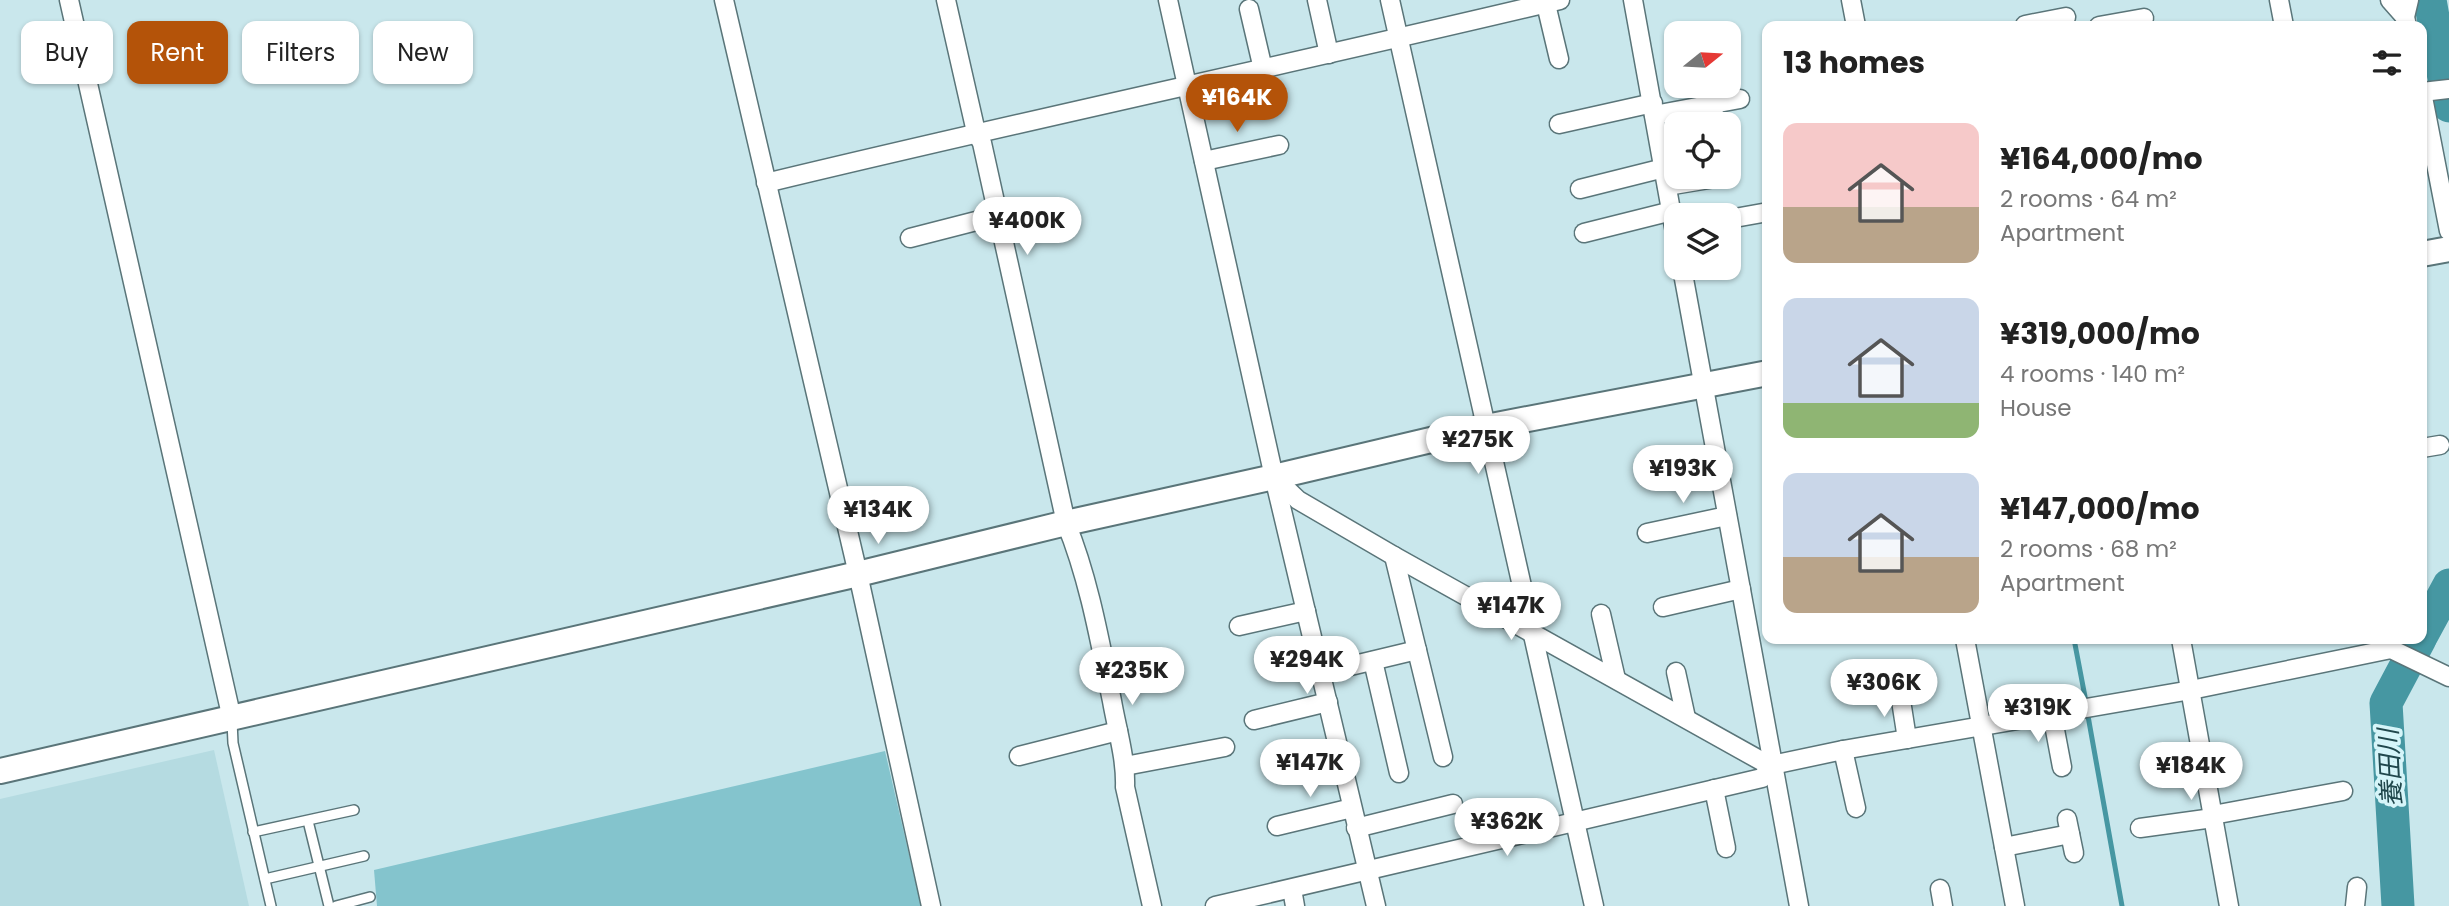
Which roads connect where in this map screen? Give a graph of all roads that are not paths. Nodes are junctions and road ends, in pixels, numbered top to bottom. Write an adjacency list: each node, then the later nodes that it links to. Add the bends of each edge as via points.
1 (69, 0): 77 (street)
2 (724, 0): 36 (street)
3 (946, 0): 31 (street)
4 (1168, 0): 24 (street)
5 (1317, 0): 21 (street)
6 (1390, 0): 20 (street)
7 (1633, 0): 28 (street)
8 (1852, 0): 16 (street)
9 (2279, 0): 19 (street)
10 (2390, 0): 14 (street)
11 (1550, 1): 20 (street); 22 (street)
12 (1249, 9): 23 (street)
13 (2066, 14): 17 (street)
14 (2407, 14)
15 (2144, 18): 18 (street)
16 (1855, 21)
17 (2040, 21)
18 (2127, 21)
19 (2283, 21)
20 (1399, 38): 21 (street); 50 (street)
21 (1329, 54): 23 (street)
22 (1559, 59)
23 (1263, 69): 24 (street)
24 (1187, 86): 31 (street); 33 (street)
25 (2430, 91): 42 (street)
26 (1740, 99): 27 (street)
27 (1712, 104): 28 (street); 29 (street)
28 (1654, 109): 30 (street); 34 (street)
29 (1714, 112)
30 (1559, 124)
31 (976, 132): 36 (street); 38 (street)
32 (1279, 145): 33 (street)
33 (1204, 161): 51 (street)
34 (1664, 166)
35 (1664, 177): 37 (street)
36 (766, 183): 56 (street)
37 (1580, 190)
38 (997, 213): 44 (street); 53 (street)
39 (1762, 213): 40 (street)
40 (1741, 217)
41 (1664, 228): 43 (street)
42 (2449, 231)
43 (1584, 233)
44 (909, 238)
45 (2449, 249): 46 (street)
46 (2427, 253)
47 (1684, 280): 49 (street)
48 (1762, 374): 49 (street)
49 (1703, 385): 50 (street); 52 (street)
50 (1486, 427): 51 (street); 62 (street)
51 (1274, 477): 53 (street); 55 (street, via 1298,500); 59 (street)
52 (1727, 516): 54 (street); 57 (street)
53 (1066, 523): 56 (street); 80 (street, via 1077,549)
54 (1647, 533)
55 (1394, 556): 62 (street); 66 (street)
56 (858, 574): 77 (street); 117 (street)
57 (1741, 589): 58 (street); 86 (street)
58 (1663, 607)
59 (1306, 611): 61 (street); 69 (street)
60 (1601, 614): 71 (street)
61 (1239, 626)
62 (1534, 633): 71 (street); 99 (street)
63 (1966, 644): 79 (street)
64 (2182, 644): 72 (street)
65 (2392, 646): 70 (street); 72 (street)
66 (1417, 650): 67 (street); 85 (street)
67 (1373, 661): 69 (street); 90 (street)
68 (1676, 672): 76 (street)
69 (1321, 673): 74 (street)
70 (2444, 674)
71 (1616, 679): 76 (street)
72 (2190, 690): 75 (street); 97 (street)
73 (1900, 694): 81 (street)
74 (1328, 702): 78 (street); 94 (street)
75 (2052, 714): 79 (street); 88 (street)
76 (1686, 718): 86 (street)
77 (232, 719): 89 (street); 103 (lane)
78 (1254, 720)
79 (1980, 726): 81 (street); 104 (street)
80 (1118, 731): 84 (street); 87 (street)
81 (1907, 739): 83 (street)
82 (1225, 747): 87 (street)
83 (1843, 750): 86 (street); 95 (street)
84 (1019, 756)
85 (1443, 757)
86 (1772, 765): 91 (street, via 1762,778); 122 (street)
87 (1125, 766): 118 (street, via 1125,787)
88 (2062, 767)
89 (0, 771)
90 (1399, 773)
91 (1714, 789): 99 (street); 105 (street)
92 (2343, 791): 97 (street)
93 (1453, 804): 101 (street)
94 (1352, 808): 100 (street); 101 (street)
95 (1856, 808)
96 (354, 810): 98 (lane)
97 (2213, 816): 102 (street); 124 (street)
98 (308, 821): 103 (lane); 108 (lane)
99 (1575, 821): 109 (street); 121 (street)
100 (1277, 826)
101 (1356, 828): 109 (street)
102 (2140, 828)
103 (253, 832): 110 (lane)
104 (2004, 847): 106 (street, via 2068,826); 123 (street)
105 (1726, 848)
106 (2074, 853)
107 (364, 856): 108 (lane)
108 (320, 867): 110 (lane); 115 (lane)
109 (1368, 872): 113 (street); 120 (street)
110 (265, 879): 114 (lane)
111 (2357, 887): 125 (street)
112 (370, 897): 116 (lane)
113 (1294, 897): 119 (street)
114 (271, 906)
115 (329, 906)
116 (336, 906)
117 (931, 906)
118 (1152, 906)
119 (1215, 906)
120 (1376, 906)
121 (1594, 906)
122 (1799, 906)
123 (2015, 906)
124 (2229, 906)
125 (2355, 906)

